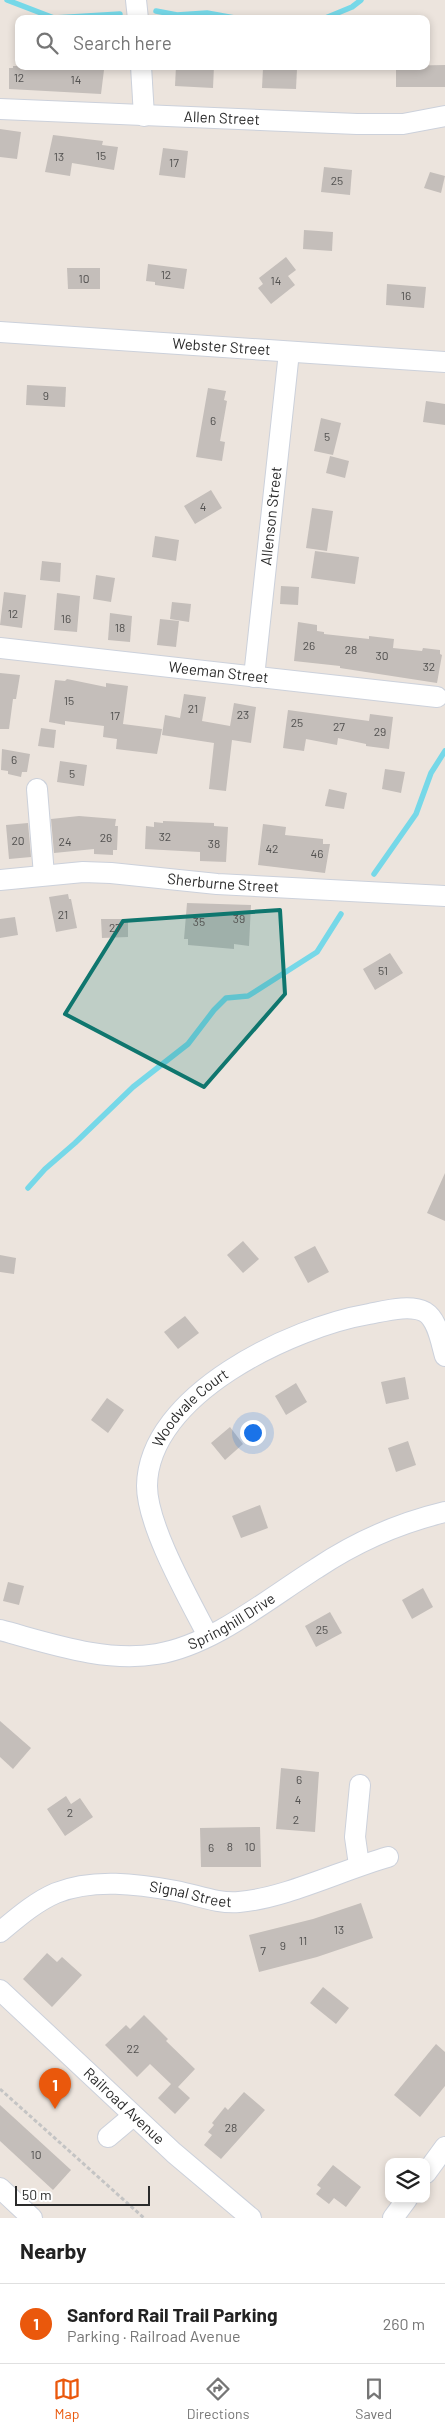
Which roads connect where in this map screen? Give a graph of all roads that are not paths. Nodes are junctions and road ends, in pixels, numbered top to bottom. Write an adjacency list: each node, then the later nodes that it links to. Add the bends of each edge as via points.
1 (136, 0): 2 (street)
2 (138, 15)
3 (142, 70): 5 (street)
4 (0, 109): 5 (street, Allen Street)
5 (144, 116): 6 (street, Allen Street, via 357,124 403,124)
6 (445, 116)
7 (0, 332): 8 (street, Webster Street)
8 (289, 352): 9 (street, Webster Street); 11 (street, Allenson Street)
9 (445, 362)
10 (0, 648): 11 (street, Weeman Street)
11 (254, 677): 12 (street, Weeman Street)
12 (437, 697)
13 (37, 789): 14 (street)
14 (44, 875): 15 (street, Sherburne Street); 16 (street, Sherburne Street, via 111,873 217,884)
15 (0, 880)
16 (445, 896)
17 (445, 1356): 20 (street, Woodvale Court, via 432,1319 420,1310 394,1310 347,1318 307,1330 268,1347 196,1396 168,1426 151,1462 147,1486 150,1508 176,1574)
18 (445, 1512): 20 (street, Springhill Drive, via 402,1525 348,1548)
19 (0, 1630): 20 (street, Springhill Drive, via 118,1656 177,1650)
20 (208, 1636)
21 (360, 1784): 23 (street, via 355,1837)
22 (388, 1857): 23 (street, Signal Street)
23 (359, 1865): 24 (street, Signal Street, via 312,1883 239,1902 135,1884 77,1888 57,1892 40,1901)
24 (0, 1932)
25 (0, 1990): 26 (street, Railroad Avenue)
26 (133, 2116): 27 (street); 33 (street, Railroad Avenue)
27 (108, 2137)
28 (445, 2147): 29 (street)
29 (430, 2168)
30 (0, 2188): 32 (street)
31 (404, 2203): 34 (street)
32 (32, 2218)
33 (251, 2218)
34 (393, 2218)

